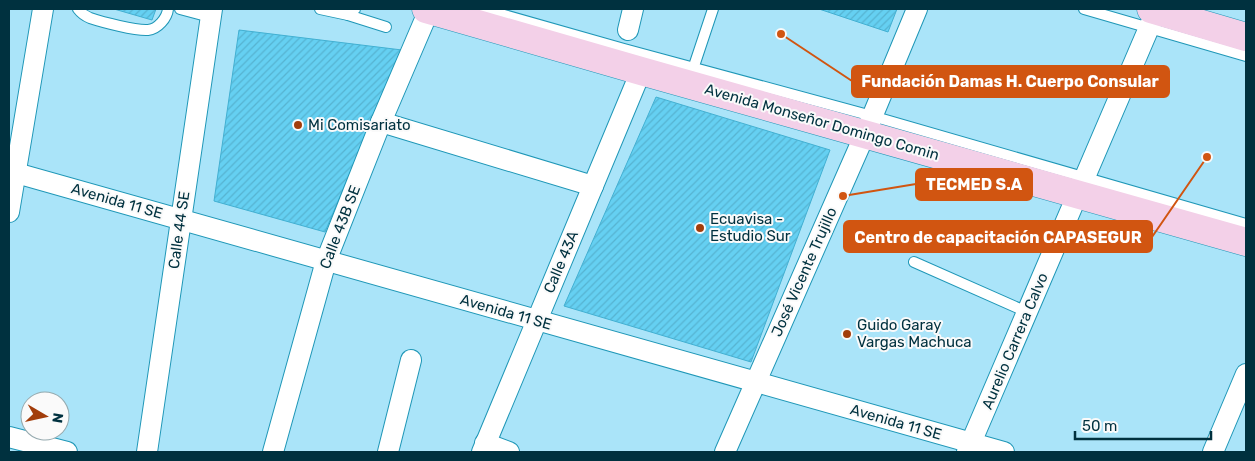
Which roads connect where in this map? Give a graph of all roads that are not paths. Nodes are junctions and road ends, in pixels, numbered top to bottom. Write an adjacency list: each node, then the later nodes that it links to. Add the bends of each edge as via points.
1 (43, 9): 23 (street)
2 (78, 9): 3 (lane, via 89,18 139,30 150,30 164,20)
3 (168, 9)
4 (180, 9): 13 (lane)
5 (320, 9): 12 (lane)
6 (428, 9): 19 (main road, Avenida Monseñor Domingo Comin); 21 (street, Calle 43B SE)
7 (483, 9): 20 (lane, Avenida Monseñor Domingo Comin)
8 (633, 9): 16 (street)
9 (713, 9): 20 (lane)
10 (917, 9): 22 (street, José Vicente Trujillo)
11 (1084, 9): 14 (lane)
12 (352, 12): 15 (lane)
13 (211, 13): 27 (street, Calle 44 SE)
14 (1153, 14): 17 (main road); 18 (lane); 24 (street, Aurelio Carrera Calvo)
15 (386, 27)
16 (628, 30)
17 (1246, 37)
18 (1246, 56)
19 (641, 72): 20 (main road, Avenida Monseñor Domingo Comin); 25 (street, Calle 43A)
20 (692, 77): 22 (main road, Avenida Monseñor Domingo Comin)
21 (381, 122): 25 (street); 30 (street, Calle 43B SE)
22 (869, 125): 24 (main road, Avenida Monseñor Domingo Comin); 36 (street, José Vicente Trujillo)
23 (12, 172): 26 (street); 27 (street, Avenida 11 SE)
24 (1081, 185): 28 (lane, Avenida Monseñor Domingo Comin); 29 (main road, Avenida Monseñor Domingo Comin); 32 (street, Aurelio Carrera Calvo)
25 (593, 186): 33 (street, Calle 43A)
26 (9, 212)
27 (180, 220): 30 (street, Avenida 11 SE); 41 (street, Calle 44 SE)
28 (1246, 224)
29 (1246, 242)
30 (326, 261): 33 (street, Avenida 11 SE); 42 (street, Calle 43B SE)
31 (914, 262): 32 (lane)
32 (1027, 312): 39 (street, Aurelio Carrera Calvo)
33 (537, 320): 36 (street, Avenida 11 SE); 38 (street, Calle 43A)
34 (411, 360): 43 (street)
35 (1246, 374): 47 (street)
36 (755, 382): 39 (street, Avenida 11 SE); 45 (street, José Vicente Trujillo)
37 (9, 437): 40 (street)
38 (484, 448): 44 (street)
39 (969, 448): 46 (street, Avenida 11 SE)
40 (67, 452)
41 (147, 452)
42 (273, 452)
43 (388, 452)
44 (509, 452)
45 (726, 452)
46 (1004, 452)
47 (1213, 452)

